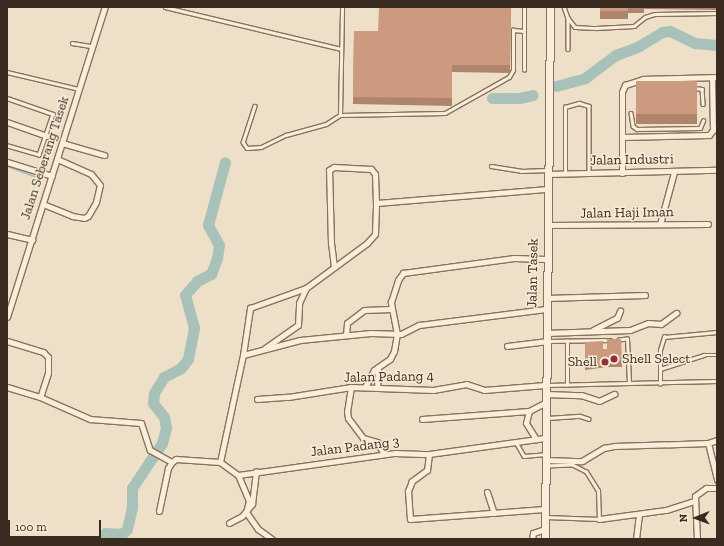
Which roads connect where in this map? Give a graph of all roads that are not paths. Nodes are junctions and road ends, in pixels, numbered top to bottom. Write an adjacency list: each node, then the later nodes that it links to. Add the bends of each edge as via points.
1 (105, 7): 11 (street, Jalan Seberang Tasek)
2 (165, 7): 12 (lane)
3 (342, 7): 12 (lane)
4 (524, 7): 9 (lane)
5 (550, 7): 41 (main road, Jalan Tasek)
6 (564, 7): 8 (lane)
7 (717, 13): 8 (lane, via 655,14 645,17 634,26 596,28 575,27)
8 (568, 18): 13 (lane)
9 (524, 30): 14 (lane); 27 (lane, via 513,30 512,70 509,77 445,113)
10 (72, 43): 11 (lane)
11 (93, 47): 22 (street, Jalan Seberang Tasek)
12 (341, 49): 27 (lane)
13 (568, 49)
14 (524, 70)
15 (7, 72): 22 (lane)
16 (694, 77): 17 (street); 18 (street); 21 (lane)
17 (714, 77): 33 (street, via 713,130 709,135 702,137)
18 (643, 78): 19 (lane); 32 (street, via 625,85 622,92)
19 (643, 86)
20 (687, 88): 21 (lane)
21 (695, 88): 24 (lane, via 703,91)
22 (79, 90): 34 (street, Jalan Seberang Tasek)
23 (7, 98): 31 (lane, via 52,112)
24 (703, 104)
25 (255, 106): 27 (lane, via 243,142 247,148 261,147 286,135 326,124)
26 (631, 113): 30 (lane, via 633,126 637,129)
27 (340, 115)
28 (703, 121): 30 (lane, via 700,128)
29 (7, 122): 31 (street)
30 (683, 128): 33 (lane)
31 (47, 136): 35 (lane, via 39,155)
32 (622, 137): 33 (street); 45 (street)
33 (683, 137)
34 (62, 143): 36 (street); 37 (street, Jalan Seberang Tasek)
35 (7, 146)
36 (104, 155)
37 (57, 159): 46 (street, Jalan Seberang Tasek); 49 (street, via 91,174 100,185 96,202 84,218)
38 (7, 162): 46 (street)
39 (491, 166): 41 (lane)
40 (717, 170): 42 (street, Jalan Industri)
41 (548, 172): 43 (street, Jalan Industri); 47 (main road, Jalan Tasek)
42 (674, 172): 45 (street, Jalan Industri); 50 (street)
43 (565, 173): 44 (street, Jalan Industri); 44 (lane, via 565,107 579,103 589,106)
44 (589, 173): 45 (street, Jalan Industri)
45 (622, 173)
46 (52, 176): 49 (street, Jalan Seberang Tasek)
47 (548, 189): 48 (street); 52 (main road, Jalan Tasek)
48 (376, 203): 56 (street, via 373,238); 56 (street, via 374,174 371,169 334,167 329,170)
49 (43, 204): 54 (street, Jalan Seberang Tasek)
50 (660, 224): 51 (street, Jalan Haji Iman); 52 (street, Jalan Haji Iman)
51 (708, 224)
52 (547, 225): 55 (main road, Jalan Tasek)
53 (7, 234): 54 (street)
54 (32, 240): 64 (street, Jalan Seberang Tasek)
55 (546, 259): 59 (main road, Jalan Tasek); 60 (street, via 514,258 403,273 398,280)
56 (334, 267): 57 (street)
57 (306, 288): 74 (street, via 299,303 298,325); 75 (street, via 250,308)
58 (645, 295): 59 (street)
59 (546, 298): 61 (main road, Jalan Tasek)
60 (391, 309): 68 (street); 69 (street, via 364,310 347,323)
61 (546, 309): 67 (main road, Jalan Tasek); 68 (street, via 419,325)
62 (620, 310): 65 (street, via 617,318)
63 (676, 314): 65 (street, via 661,324 648,323 630,330)
64 (7, 317)
65 (590, 331): 67 (street)
66 (717, 332): 78 (lane, via 664,337 660,341)
67 (546, 333): 71 (main road, Jalan Tasek)
68 (397, 334): 69 (street); 77 (street, via 390,359)
69 (346, 335): 74 (street, via 300,340)
70 (7, 341): 90 (street, via 43,352 48,357 48,372)
71 (546, 341): 72 (lane); 73 (street); 82 (main road, Jalan Tasek)
72 (567, 341): 80 (lane, via 627,339); 83 (lane)
73 (507, 346)
74 (264, 348): 75 (street)
75 (243, 355): 106 (street)
76 (717, 355): 78 (lane, via 704,355)
77 (378, 367): 86 (street); 87 (street)
78 (660, 369): 81 (lane)
79 (717, 381): 81 (lane)
80 (628, 383): 81 (lane); 83 (lane)
81 (660, 384)
82 (545, 385): 83 (lane); 87 (street, Jalan Padang 4, via 484,390 466,384 433,390); 88 (main road, Jalan Tasek)
83 (567, 385)
84 (7, 387): 90 (street)
85 (351, 387): 86 (street, Jalan Padang 4); 91 (street, Jalan Padang 4, via 288,398); 102 (street, via 348,418 363,438 377,442)
86 (364, 387): 87 (street, Jalan Padang 4)
87 (377, 388)
88 (546, 394): 89 (street, via 581,395 599,401); 92 (main road, Jalan Tasek)
89 (614, 394)
90 (40, 397): 105 (street, via 90,419 141,423 150,450)
91 (257, 399)
92 (545, 403): 93 (street); 94 (main road, Jalan Tasek)
93 (529, 411): 95 (street); 98 (street, via 526,423)
94 (545, 418): 96 (lane, via 580,416); 97 (main road, Jalan Tasek)
95 (422, 419)
96 (588, 419)
97 (545, 438): 98 (street, Jalan Padang 3); 104 (main road, Jalan Tasek)
98 (536, 439): 99 (street, Jalan Padang 3)
99 (515, 440): 103 (street, Jalan Padang 3); 104 (lane, via 524,456)
100 (717, 440): 101 (street)
101 (708, 444): 104 (street, via 614,446 604,448 582,461); 107 (street)
102 (384, 454): 103 (street, Jalan Padang 3); 108 (street, Jalan Padang 3)
103 (429, 454): 117 (street, via 427,470 412,482 408,491 410,520)
104 (545, 460): 114 (main road, Jalan Tasek); 120 (lane, via 586,472 598,491)
105 (172, 462): 106 (street); 115 (street, via 168,468)
106 (220, 462): 109 (street)
107 (716, 470): 110 (street)
108 (256, 472): 109 (street, Jalan Padang 3); 116 (street, via 255,495)
109 (238, 475): 116 (street, via 249,501)
110 (717, 480)
111 (717, 488): 113 (street, via 706,488 698,492)
112 (487, 492): 117 (street)
113 (694, 501): 118 (street); 127 (street)
114 (545, 509): 117 (street); 119 (main road, Jalan Tasek)
115 (158, 511)
116 (246, 512): 121 (street); 123 (street, via 258,529)
117 (494, 513)
118 (639, 515): 120 (street); 126 (street)
119 (545, 517): 120 (lane); 122 (main road, Jalan Tasek)
120 (599, 519)
121 (229, 522)
122 (545, 529): 124 (street, via 533,533); 125 (main road, Jalan Tasek)
123 (272, 539)
124 (532, 539)
125 (545, 539)
126 (636, 539)
127 (697, 539)

